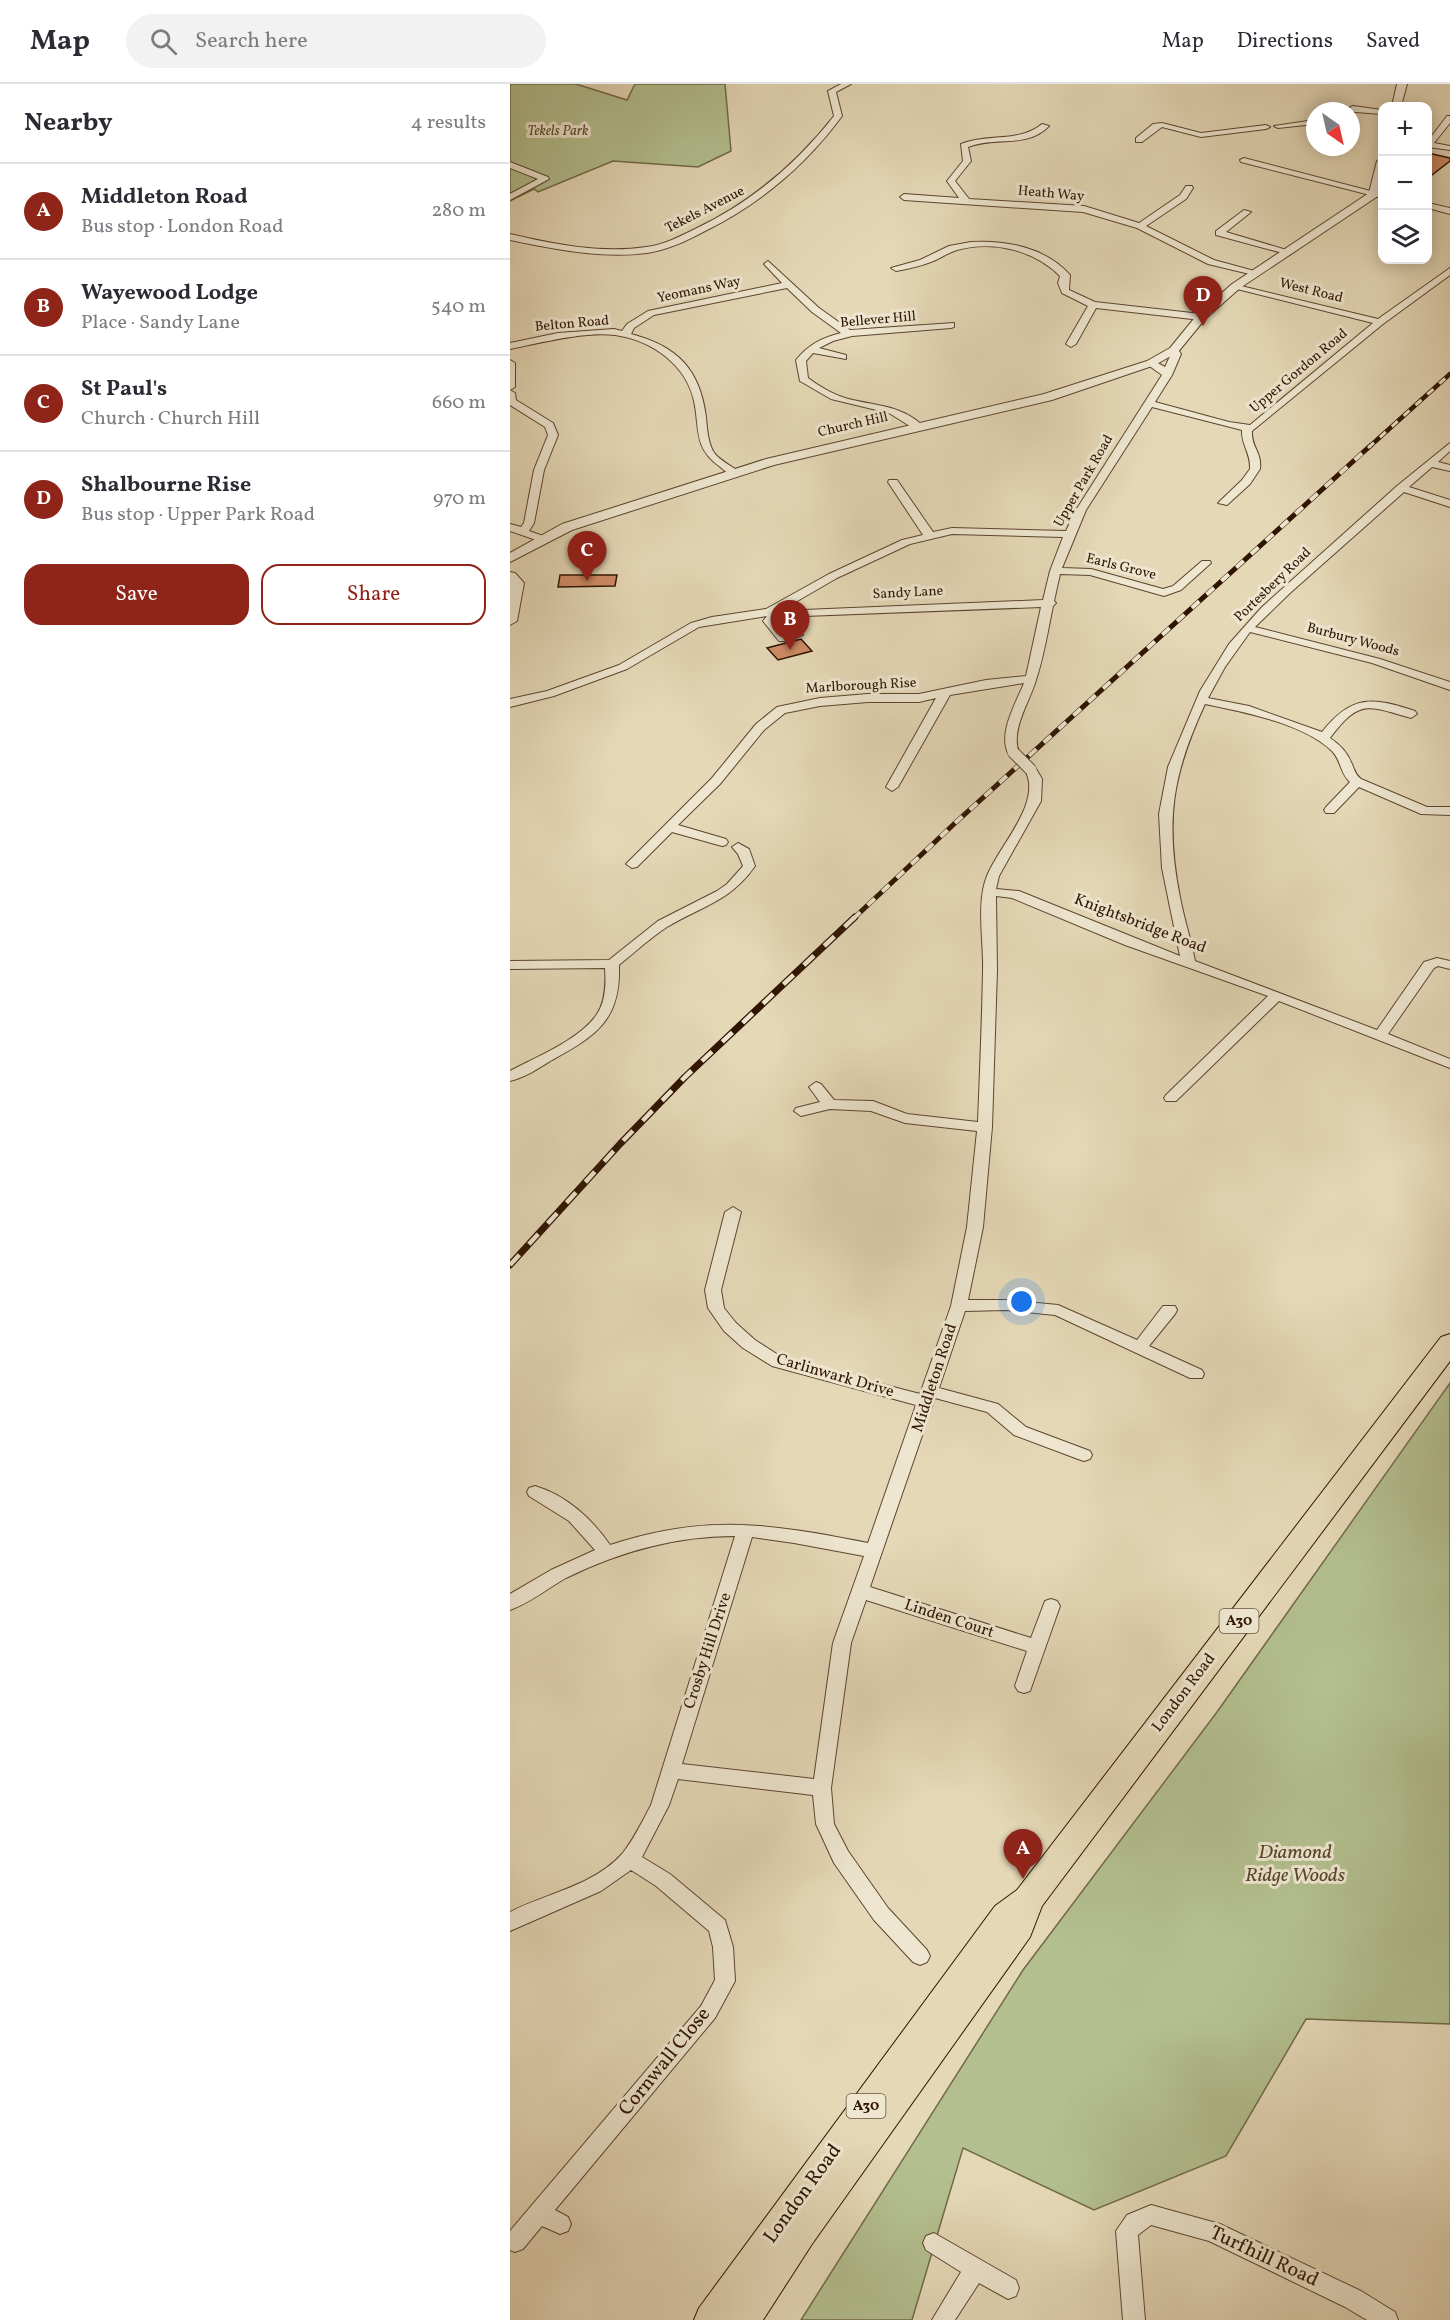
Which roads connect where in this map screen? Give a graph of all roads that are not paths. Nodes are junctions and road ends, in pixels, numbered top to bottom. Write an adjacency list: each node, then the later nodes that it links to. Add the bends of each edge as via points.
1 (848, 84): 24 (street, Tekels Avenue, via 832,91 838,116 796,167 768,191 715,224 648,250 613,251)
2 (1402, 84): 3 (street)
3 (1397, 102)
4 (1360, 109): 5 (street)
5 (1378, 111)
6 (1450, 118): 10 (street)
7 (1306, 123): 9 (street, via 1201,135 1162,125)
8 (1045, 126): 19 (street, via 1035,134 964,146 967,161 951,181)
9 (1139, 140)
10 (1432, 140)
11 (1432, 145): 12 (street)
12 (1450, 147)
13 (1244, 160): 16 (street)
14 (510, 165): 17 (street, via 545,179)
15 (1189, 188): 23 (street, via 1183,197)
16 (1378, 195): 25 (street, Upper Park Road)
17 (510, 197)
18 (904, 197): 19 (street, Heath Way)
19 (966, 201): 23 (street, Heath Way, via 1084,209)
20 (1432, 207): 21 (street)
21 (1450, 211)
22 (1247, 212): 25 (street, via 1219,233)
23 (1140, 226): 29 (street, Heath Way, via 1212,262)
24 (510, 237)
25 (1287, 253): 29 (street, Upper Park Road)
26 (768, 264): 30 (street)
27 (896, 268): 32 (street, via 925,261 958,246 1003,244 1050,260 1065,275 1065,291)
28 (1450, 271): 34 (street, Upper Gordon Road)
29 (1255, 274): 31 (street, Upper Park Road)
30 (786, 285): 36 (street, via 817,313); 37 (street, Yeomans Way, via 651,313 630,326)
31 (1236, 286): 33 (street, Upper Park Road); 34 (street, West Road)
32 (1093, 305): 33 (street); 38 (street)
33 (1201, 317): 41 (street, Upper Park Road)
34 (1380, 322): 50 (street, Upper Gordon Road)
35 (951, 325): 36 (street, Bellever Hill)
36 (849, 334): 40 (street, Bellever Hill, via 823,340)
37 (625, 335): 39 (street, Belton Road, via 558,336); 54 (street, Belton Road, via 667,351 689,373 710,455)
38 (1071, 344)
39 (510, 346)
40 (810, 349): 42 (street, Bellever Hill); 49 (street, via 801,360 803,379 822,392 845,400 895,409)
41 (1174, 350): 44 (street, Church Hill); 45 (street, Upper Park Road, via 1176,354)
42 (841, 354)
43 (510, 363): 46 (street)
44 (1151, 363): 45 (street); 49 (street, Church Hill, via 1058,394)
45 (1167, 372): 48 (street, Upper Park Road)
46 (510, 387)
47 (510, 393): 60 (street, via 512,401 549,426 553,435 539,470 529,523)
48 (1148, 403): 50 (street, Upper Gordon Road); 61 (street, Upper Park Road)
49 (917, 426): 54 (street, Church Hill)
50 (1247, 429): 58 (street, via 1246,442 1258,464 1220,505)
51 (1450, 446): 52 (street, Portesbery Road)
52 (1430, 463): 53 (street); 56 (street, Portesbery Road)
53 (1450, 468)
54 (734, 473): 63 (street, Church Hill, via 605,513)
55 (893, 482): 62 (street)
56 (1401, 488): 57 (street); 71 (street, Portesbery Road)
57 (1450, 504)
58 (1235, 506)
59 (510, 526): 60 (street)
60 (523, 532): 63 (street)
61 (1070, 534): 62 (street, via 952,531); 66 (street, Upper Park Road)
62 (929, 535): 69 (street, via 885,551)
63 (542, 539): 64 (street, Church Hill)
64 (510, 558)
65 (1206, 563): 66 (street, Earls Grove, via 1177,588 1164,593 1091,572)
66 (1055, 571): 68 (street, Upper Park Road)
67 (510, 576): 70 (street, via 517,583)
68 (1050, 603): 69 (street, Sandy Lane, via 785,615); 73 (street, Upper Park Road)
69 (772, 612): 72 (street, via 769,621 783,639); 77 (street, via 712,620 623,667 550,694)
70 (510, 621)
71 (1247, 628): 74 (street, Burbury Woods, via 1376,661); 76 (street, Portesbery Road)
72 (797, 635)
73 (1032, 679): 75 (street, Marlborough Rise, via 986,684); 80 (street, Upper Park Road, bridge, via 1010,739 1013,752)
74 (1450, 686)
75 (944, 695): 82 (street); 85 (street, Marlborough Rise, via 820,702 781,710 760,727 716,781)
76 (1201, 700): 79 (street, via 1296,724); 90 (street, Portesbery Road, via 1174,764 1165,815 1169,860)
77 (510, 703)
78 (1411, 714): 79 (street, via 1381,704 1362,703 1335,722)
79 (1324, 738): 81 (street, via 1337,748 1348,774)
80 (1031, 770): 89 (street, Middleton Road, via 1036,778 1035,801 993,876)
81 (1358, 782): 83 (street); 84 (street, via 1425,811)
82 (892, 787)
83 (1330, 810)
84 (1450, 811)
85 (670, 827): 86 (street); 88 (street, Marlborough Rise)
86 (722, 842)
87 (738, 847): 91 (street, via 749,866 725,894 663,924)
88 (632, 864)
89 (989, 892): 90 (street, Knightsbridge Road, via 1014,894); 102 (street, Middleton Road)
90 (1188, 962): 94 (street, Knightsbridge Road)
91 (612, 964): 93 (street); 97 (street, via 613,989 602,1018 579,1037)
92 (1450, 964): 95 (street, via 1429,965)
93 (510, 965)
94 (1276, 995): 95 (street, Knightsbridge Road); 99 (street)
95 (1380, 1036): 96 (street, Knightsbridge Road)
96 (1450, 1064)
97 (510, 1077)
98 (816, 1087): 100 (street)
99 (1172, 1098)
100 (830, 1104): 101 (street); 102 (street, via 873,1107 905,1118)
101 (801, 1111)
102 (985, 1127): 104 (street, Middleton Road, via 975,1227)
103 (733, 1212): 109 (street, Carlinwark Drive, via 714,1280 713,1299 736,1333 756,1351 778,1362)
104 (959, 1306): 107 (street, via 1058,1310); 109 (street, Middleton Road)
105 (1168, 1310): 107 (street)
106 (1450, 1343): 123 (main road, London Road / A30)
107 (1139, 1348): 108 (street)
108 (1196, 1374)
109 (929, 1396): 110 (street, Carlinwark Drive, via 992,1408 1020,1431); 113 (street, Middleton Road)
110 (1084, 1455)
111 (535, 1492): 114 (street, via 573,1513 591,1529)
112 (745, 1531): 113 (street); 114 (street, via 674,1534); 120 (street, Crosby Hill Drive)
113 (873, 1551): 115 (street, Middleton Road)
114 (606, 1552): 116 (street, via 565,1570)
115 (860, 1591): 118 (street, Linden Court); 121 (street, Middleton Road, via 842,1643)
116 (510, 1603)
117 (1051, 1606): 118 (street)
118 (1037, 1647): 119 (street)
119 (1024, 1686)
120 (671, 1770): 121 (street); 122 (street, Crosby Hill Drive, via 645,1837)
121 (822, 1788): 125 (street, Middleton Road, via 825,1824 841,1857 881,1914)
122 (629, 1859): 124 (street, Crosby Hill Drive, via 604,1880); 126 (street, Cornwall Close, via 663,1880 718,1926 725,1981 708,2012)
123 (1028, 1900): 132 (main road, London Road / A30, via 1006,1916); 133 (main road, London Road / A30, via 1019,1927 800,2232)
124 (510, 1922)
125 (920, 1956)
126 (540, 2214): 127 (street); 128 (street, Cornwall Close)
127 (560, 2224)
128 (515, 2242)
129 (934, 2243): 130 (street)
130 (975, 2270): 131 (street); 134 (street)
131 (1008, 2288)
132 (712, 2320)
133 (742, 2320)
134 (943, 2320)
135 (1134, 2320): 136 (street, Turfhill Road, via 1127,2231 1135,2222 1151,2215 1212,2231 1353,2299)
136 (1387, 2320)

